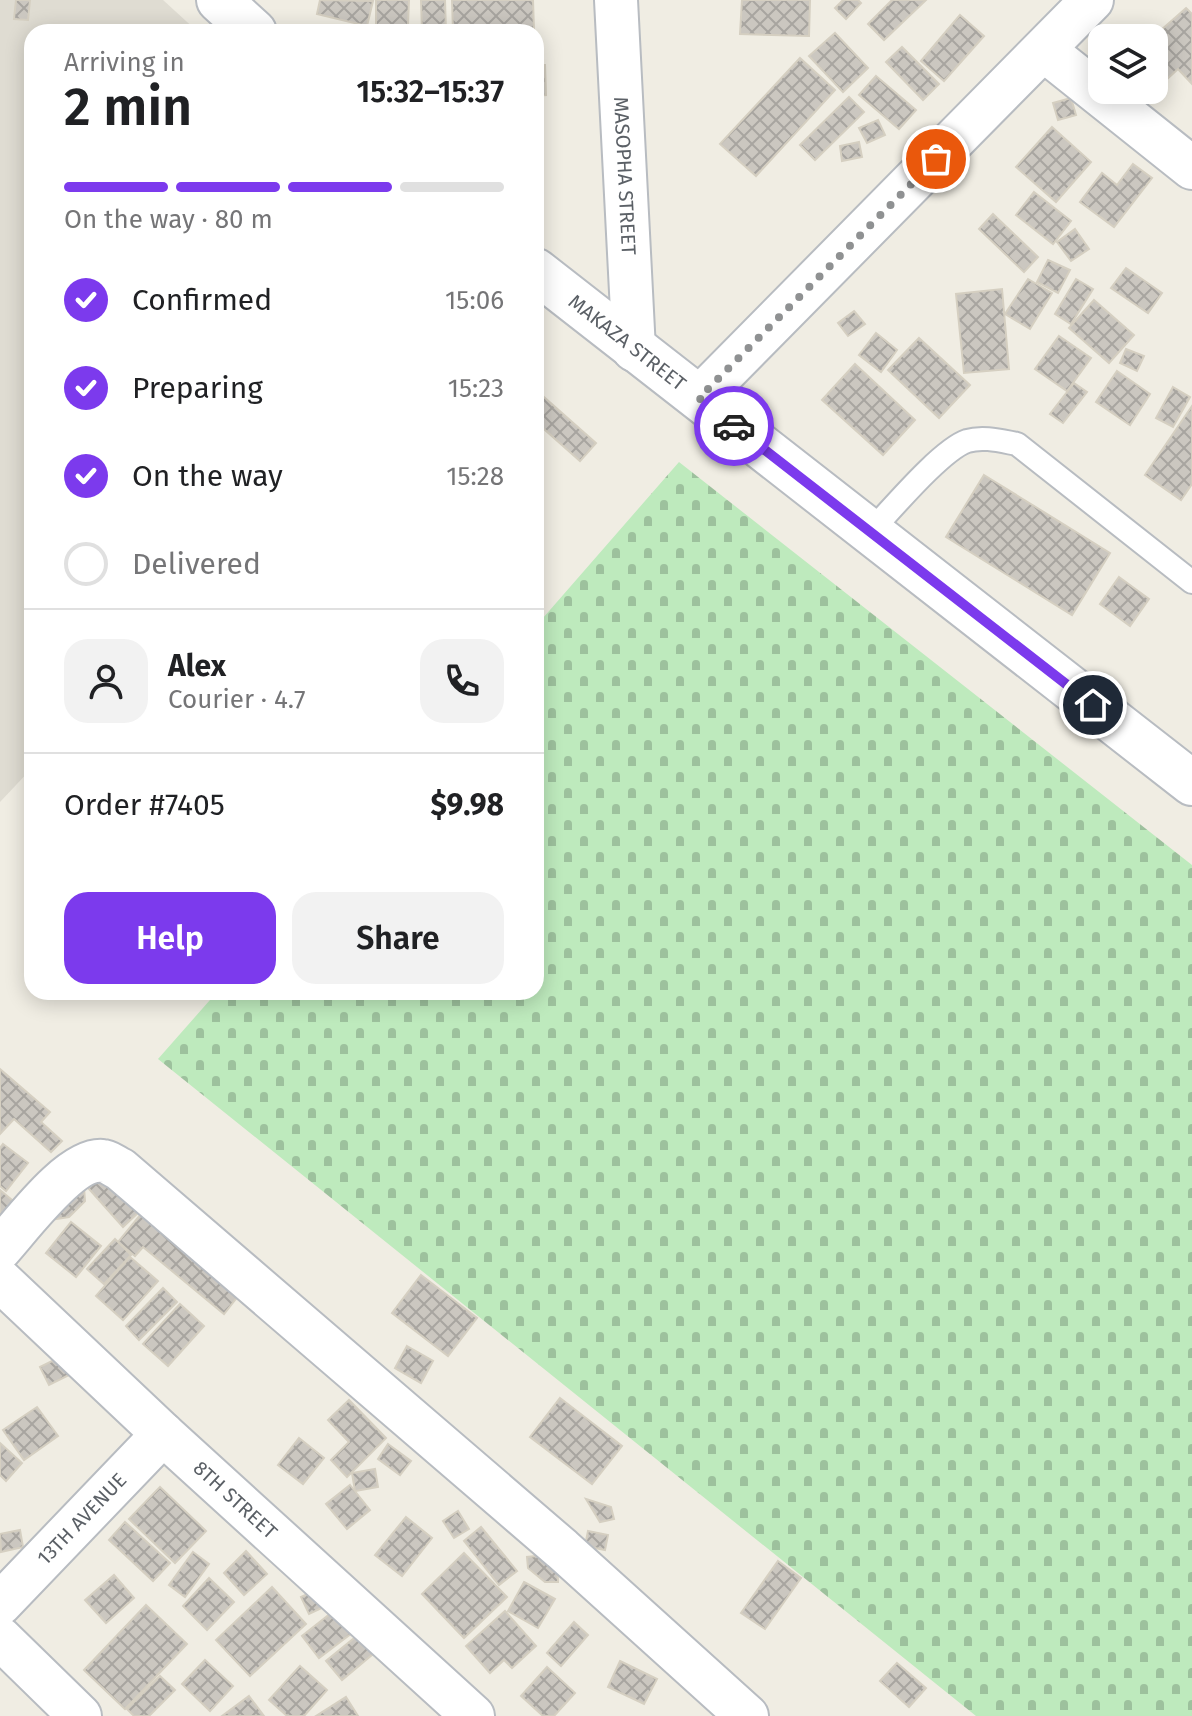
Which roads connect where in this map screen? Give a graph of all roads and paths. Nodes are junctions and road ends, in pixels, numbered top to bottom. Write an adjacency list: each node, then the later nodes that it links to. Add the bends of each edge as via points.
1 (616, 0): 6 (street, MASOPHA STREET)
2 (1092, 0): 3 (street)
3 (1044, 50): 4 (street); 7 (street)
4 (1192, 168)
5 (544, 277): 6 (street, MAKAZA STREET)
6 (634, 350): 7 (street, MAKAZA STREET)
7 (699, 398): 8 (street, MAKAZA STREET)
8 (870, 532): 9 (lane, via 939,461 965,442 990,439 1017,444); 10 (street, MAKAZA STREET)
9 (1192, 582)
10 (1192, 783)
11 (0, 1249): 18 (street, via 64,1178 84,1164 104,1161 120,1169 562,1549)
12 (0, 1280): 13 (street, 8TH STREET)
13 (163, 1434): 14 (street, 13TH AVENUE); 17 (street, 8TH STREET)
14 (0, 1604)
15 (0, 1638): 16 (street)
16 (80, 1716)
17 (473, 1716)
18 (747, 1716)

